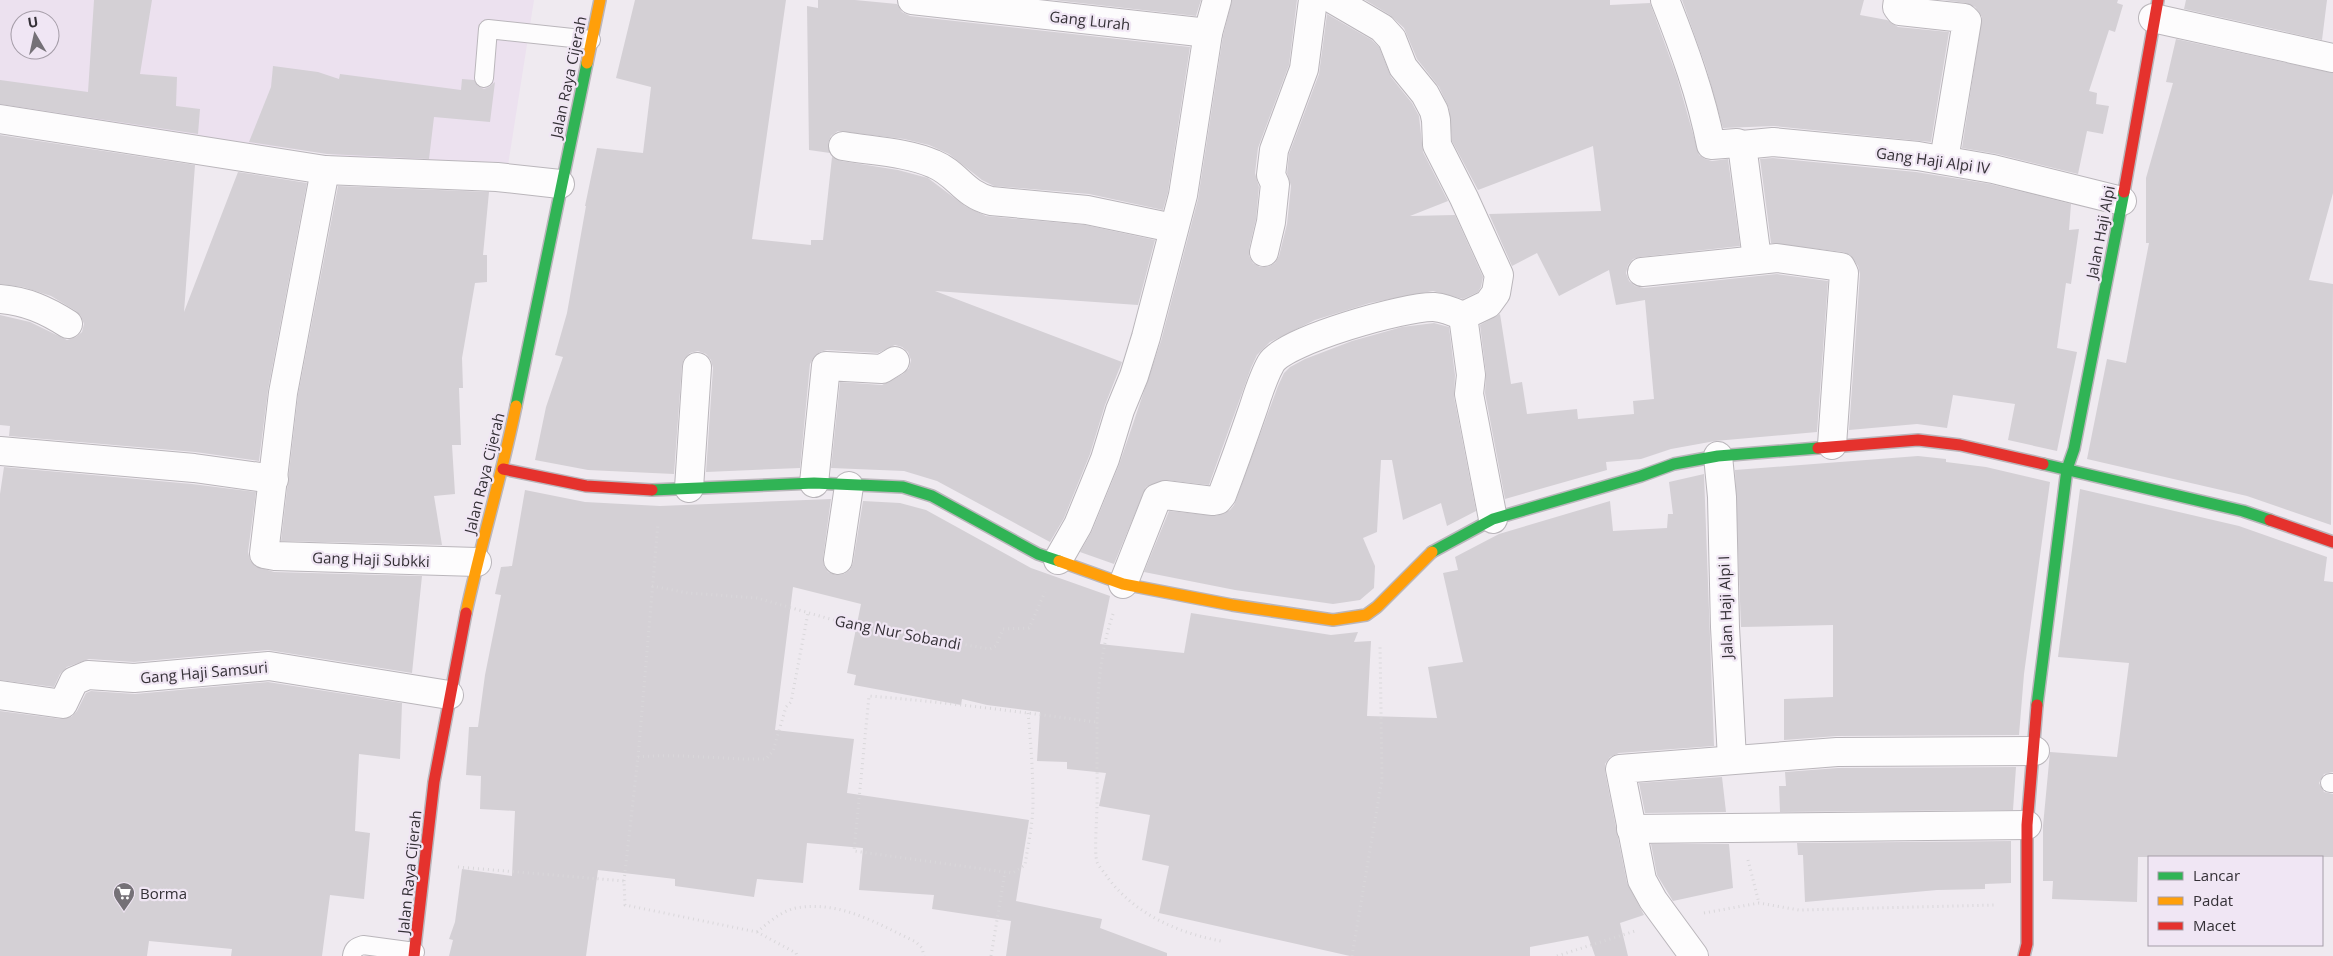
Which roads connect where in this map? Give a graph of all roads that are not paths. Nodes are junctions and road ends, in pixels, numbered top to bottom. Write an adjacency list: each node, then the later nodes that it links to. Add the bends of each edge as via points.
1 (600, 0): 10 (street, Jalan Raya Cijerah)
2 (912, 0): 9 (street, Gang Lurah)
3 (1217, 0): 9 (street)
4 (1313, 0): 21 (street, via 1304,69 1274,150 1271,175 1275,184)
5 (1334, 0): 25 (street, via 1382,28 1392,39 1403,67 1434,111 1437,145 1500,275 1496,293 1488,304)
6 (1665, 0): 14 (street, Gang Haji Alpi IV, via 1686,54 1711,145)
7 (1898, 0): 16 (street, via 1900,11 1964,18 1967,22)
8 (2156, 9): 11 (street); 19 (street, Jalan Haji Alpi)
9 (1208, 33): 20 (street, via 1183,195)
10 (591, 40): 12 (lane, via 488,29); 18 (street, Jalan Raya Cijerah)
11 (2333, 58)
12 (484, 78)
13 (0, 119): 17 (street)
14 (1742, 145): 16 (street, Gang Haji Alpi IV, via 1772,142); 22 (street)
15 (843, 146): 20 (street, via 922,159 952,174 963,188 977,197 990,201 1087,210)
16 (1944, 160): 19 (street, Gang Haji Alpi IV)
17 (324, 170): 18 (street, via 498,176); 34 (street, via 283,394)
18 (560, 184): 32 (street, Jalan Raya Cijerah)
19 (2122, 201): 33 (street, Jalan Haji Alpi, via 2074,450)
20 (1173, 228): 41 (street, via 1146,337 1106,459 1078,525)
21 (1264, 252)
22 (1757, 259): 23 (street); 29 (street, via 1777,258 1843,269)
23 (1642, 272)
24 (0, 299): 26 (street, via 17,300 46,310)
25 (1463, 316): 38 (street, via 1471,376 1469,394); 43 (street, via 1434,307 1401,311 1299,344 1272,361 1222,495 1213,501 1165,495 1158,498)
26 (68, 324)
27 (895, 361): 35 (street, via 882,369 826,366)
28 (697, 367): 37 (street)
29 (1832, 446): 31 (street); 33 (street, via 1918,440)
30 (0, 451): 34 (street, via 194,468)
31 (1718, 456): 38 (street, via 1674,464); 47 (street, Jalan Haji Alpi I)
32 (503, 469): 37 (street, via 586,486 661,490); 42 (street, Jalan Raya Cijerah)
33 (2067, 470): 39 (street, via 2243,511); 46 (street, Jalan Haji Alpi, via 2040,676)
34 (274, 479): 42 (street, Gang Haji Subkki, via 264,554)
35 (814, 483): 36 (street); 37 (street)
36 (848, 486): 40 (street); 41 (street, via 903,487 919,491 1038,554)
37 (689, 488)
38 (1494, 519): 43 (street, via 1430,553 1366,615 1319,619)
39 (2333, 542)
40 (838, 560)
41 (1058, 560): 43 (street)
42 (477, 562): 44 (street, Jalan Raya Cijerah)
43 (1123, 584)
44 (449, 694): 45 (street, Gang Haji Samsuri, via 269,666 134,678 88,675 74,681 62,704); 50 (street, Jalan Raya Cijerah, via 434,782)
45 (0, 695)
46 (2035, 751): 47 (street, via 1837,752); 48 (street, Jalan Haji Alpi)
47 (1732, 759): 49 (street, via 1620,769)
48 (2028, 825): 49 (street); 53 (street, Jalan Haji Alpi, via 2027,944)
49 (1631, 829): 52 (street, via 1642,880)
50 (414, 954): 51 (lane, via 363,945 356,947)
51 (352, 956)
52 (1694, 956)
53 (2024, 956)

